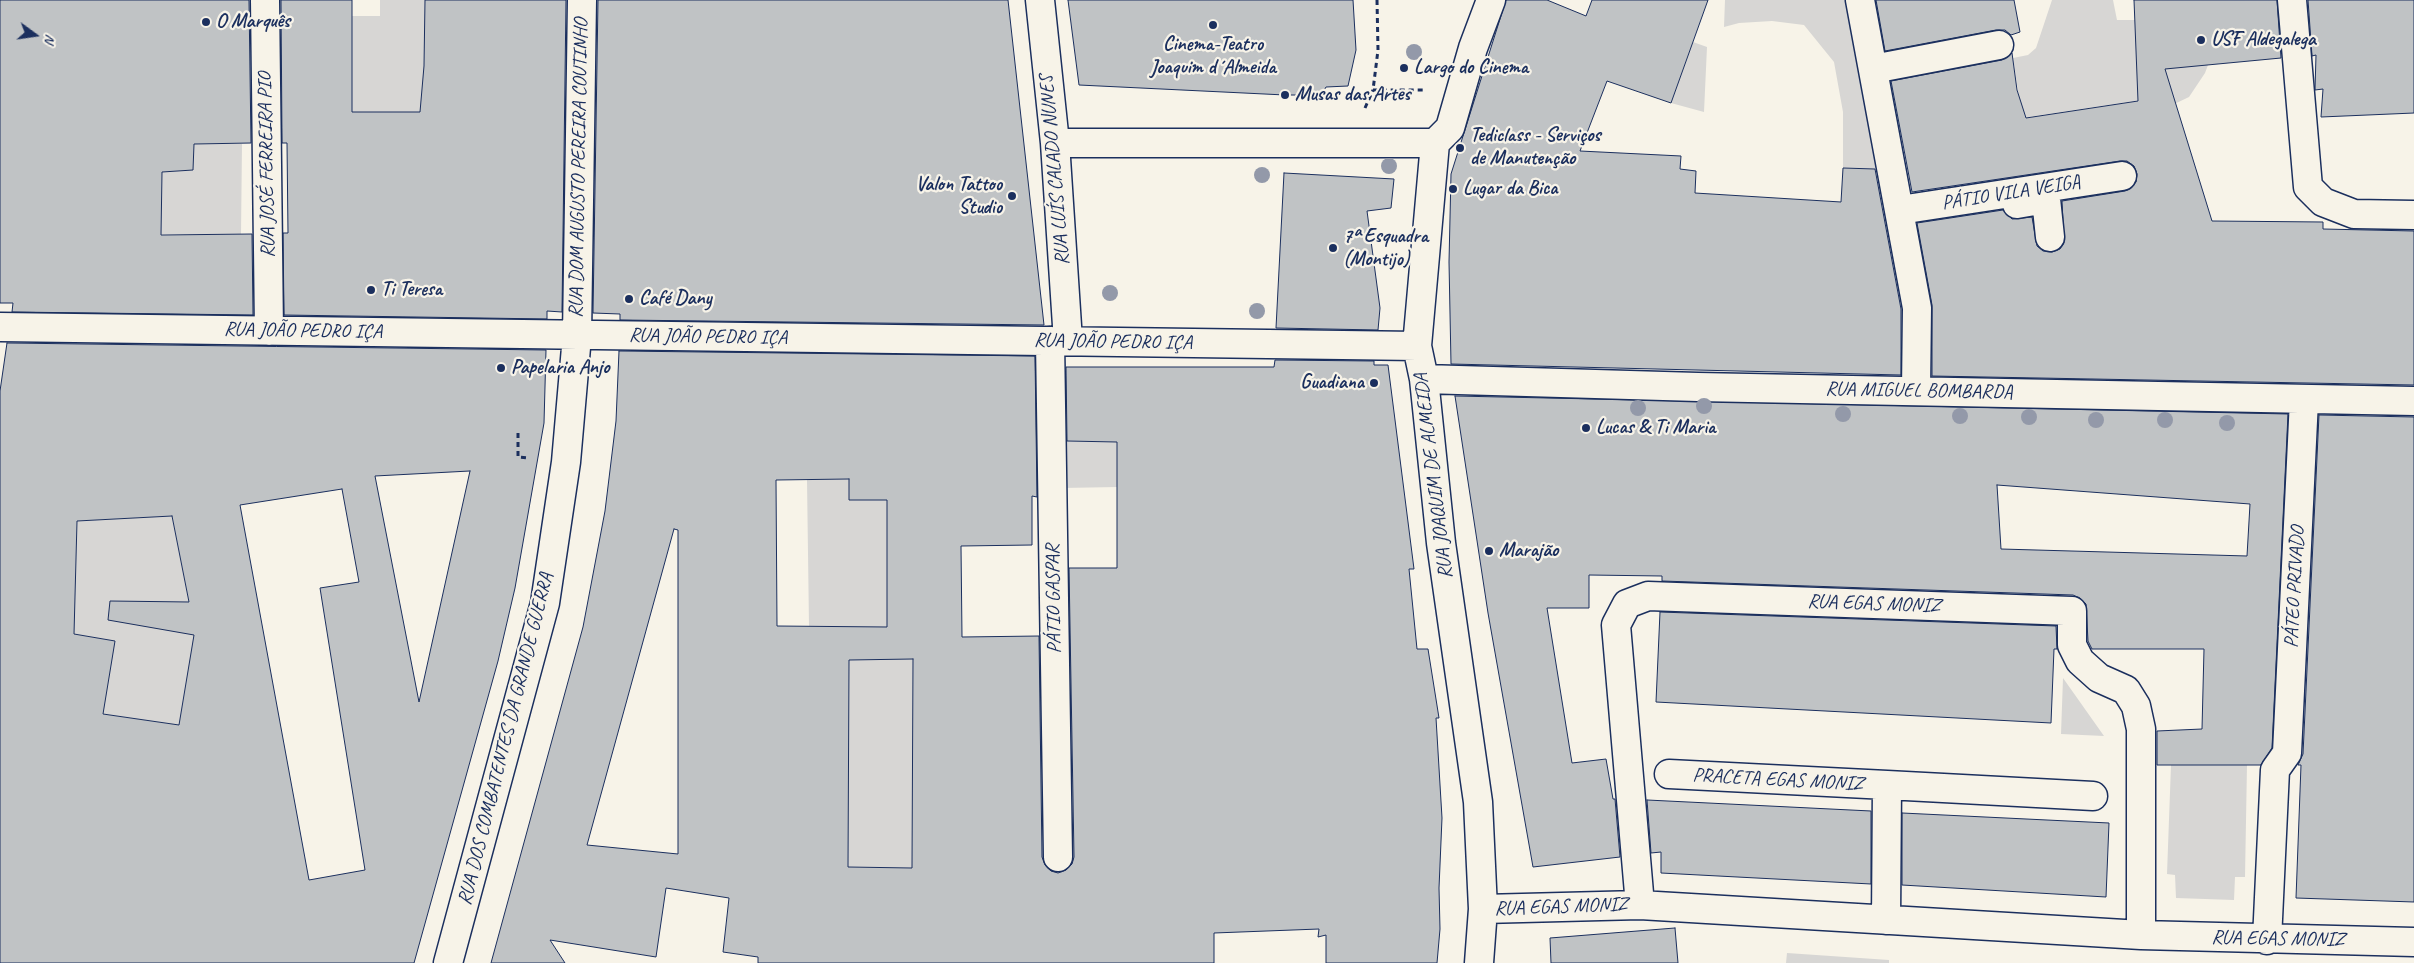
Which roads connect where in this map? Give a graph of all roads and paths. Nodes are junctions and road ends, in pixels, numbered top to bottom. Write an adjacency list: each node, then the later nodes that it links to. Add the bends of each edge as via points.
1 (265, 0): 20 (street, RUA JOSÉ FERREIRA PIO)
2 (582, 0): 21 (street, RUA DOM AUGUSTO PEREIRA COUTINHO)
3 (1040, 0): 13 (street, RUA LUÍS CALADO NUNES)
4 (1377, 0): 10 (path, via 1378,50)
5 (1491, 0): 14 (street, via 1450,128)
6 (1860, 0): 9 (street)
7 (2292, 0): 16 (street, via 2308,187 2323,202 2354,214)
8 (1999, 45): 9 (street)
9 (1873, 70): 17 (street)
10 (1373, 90): 11 (path); 12 (path)
11 (1432, 90)
12 (1362, 115)
13 (1055, 143): 14 (street); 22 (street, RUA LUÍS CALADO NUNES)
14 (1435, 143): 23 (street, RUA JOAQUIM DE ALMEIDA)
15 (2122, 176): 17 (street, PÁTIO VILA VEIGA)
16 (2414, 215)
17 (1901, 216): 18 (street, PÁTIO VILA VEIGA, via 2046,199); 25 (street, via 1917,308)
18 (2050, 237)
19 (0, 328): 20 (street, RUA JOÃO PEDRO IÇA)
20 (269, 331): 21 (street, RUA JOÃO PEDRO IÇA)
21 (577, 336): 22 (street, RUA JOÃO PEDRO IÇA); 40 (street, RUA DOS COMBATENTES DA GRANDE GUERRA, via 566,462 545,603)
22 (1059, 341): 23 (street, RUA JOÃO PEDRO IÇA); 33 (street, PÁTIO GASPAR)
23 (1417, 346): 24 (street, RUA JOAQUIM DE ALMEIDA)
24 (1424, 379): 25 (street, RUA MIGUEL BOMBARDA); 35 (street, RUA JOAQUIM DE ALMEIDA, via 1441,543 1478,802)
25 (1916, 390): 26 (street, RUA MIGUEL BOMBARDA)
26 (2304, 400): 27 (street, RUA MIGUEL BOMBARDA); 38 (street, PÁTEO PRIVADO, via 2288,753 2275,770)
27 (2414, 401)
28 (518, 433): 29 (path, via 518,457)
29 (528, 458)
30 (1669, 774): 31 (street, PRACETA EGAS MONIZ)
31 (1887, 785): 32 (street, PRACETA EGAS MONIZ); 36 (street, PRACETA EGAS MONIZ)
32 (2093, 796)
33 (1058, 857)
34 (1640, 905): 35 (street, RUA EGAS MONIZ); 36 (street, RUA EGAS MONIZ); 37 (street, RUA EGAS MONIZ, via 1616,625 1627,604 1648,596 2072,611 2072,645 2080,661 2100,678 2126,690 2136,706 2141,729)
35 (1483, 909): 41 (street, RUA JOAQUIM DE ALMEIDA)
36 (1886, 920): 37 (street, RUA EGAS MONIZ)
37 (2141, 935): 38 (street, RUA EGAS MONIZ)
38 (2267, 940): 39 (street, RUA EGAS MONIZ)
39 (2414, 942)
40 (448, 963)
41 (1479, 963)

